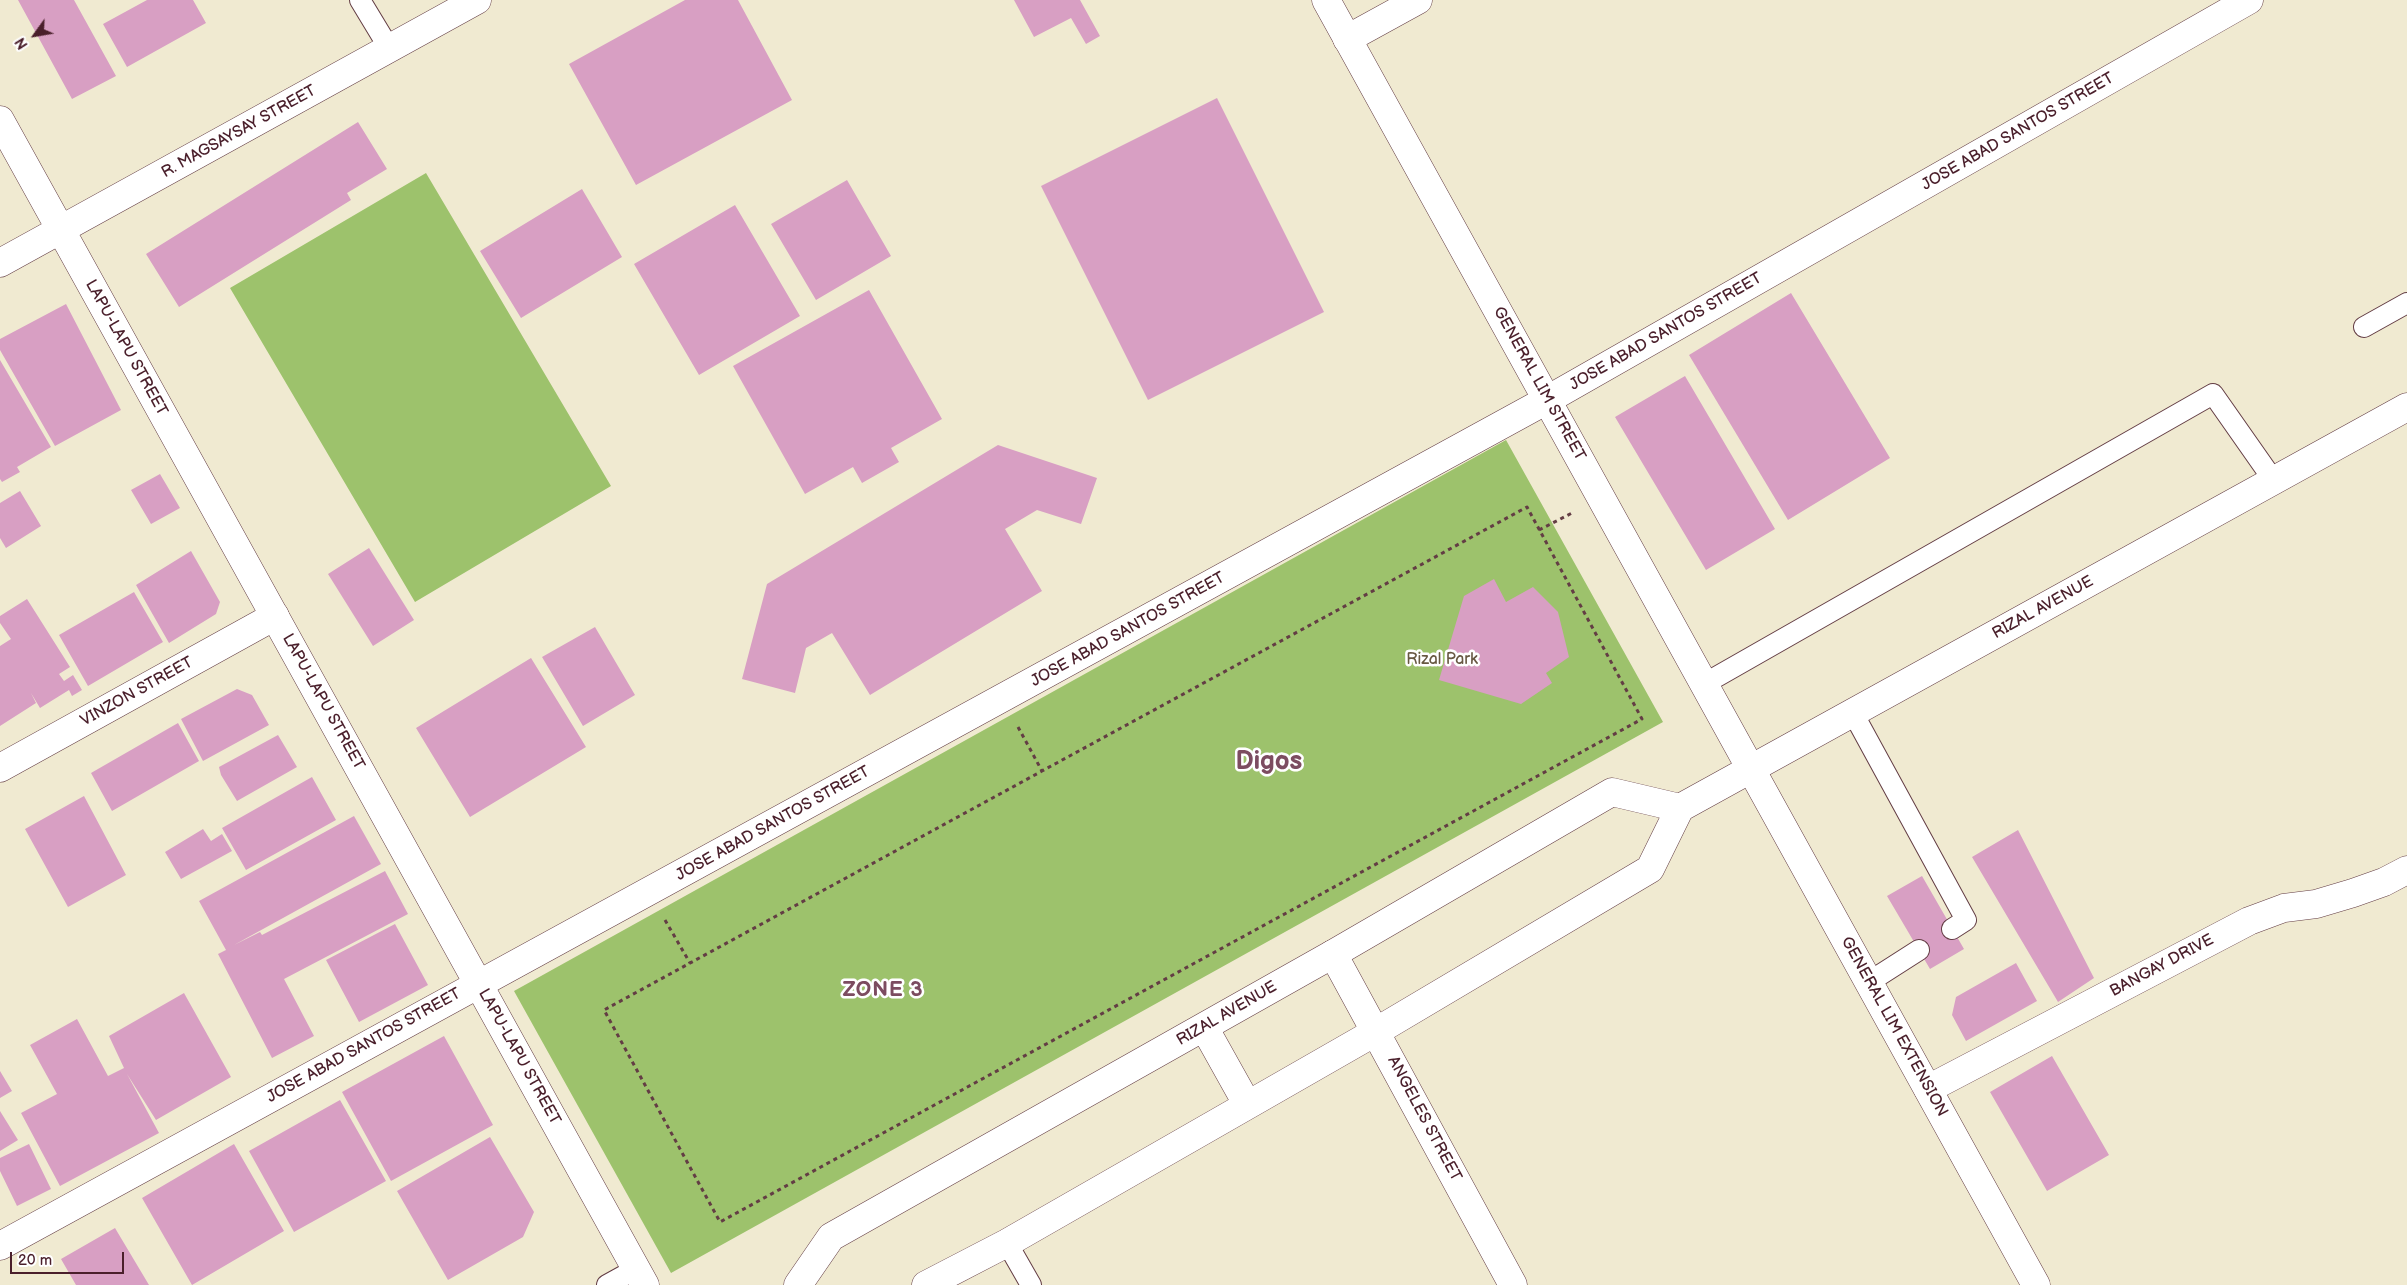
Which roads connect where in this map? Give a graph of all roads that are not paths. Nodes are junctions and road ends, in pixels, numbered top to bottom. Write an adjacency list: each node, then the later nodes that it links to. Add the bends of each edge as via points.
1 (360, 0): 7 (lane)
2 (477, 0): 7 (street, R. MAGSAYSAY STREET)
3 (1326, 0): 6 (street, GENERAL LIM STREET)
4 (1418, 0): 6 (street)
5 (2249, 0): 13 (street, JOSE ABAD SANTOS STREET)
6 (1348, 39): 13 (street, GENERAL LIM STREET)
7 (389, 48): 9 (street, R. MAGSAYSAY STREET)
8 (0, 120): 9 (street, LAPU-LAPU STREET)
9 (61, 230): 10 (street, R. MAGSAYSAY STREET); 16 (street, LAPU-LAPU STREET)
10 (0, 263)
11 (2407, 303): 12 (lane)
12 (2364, 327)
13 (1548, 400): 17 (street, GENERAL LIM STREET); 27 (street, JOSE ABAD SANTOS STREET)
14 (2407, 407): 15 (street, RIZAL AVENUE)
15 (2274, 481): 17 (lane, via 2213,394); 18 (street, RIZAL AVENUE)
16 (275, 616): 19 (street, VINZON STREET); 27 (street, LAPU-LAPU STREET)
17 (1704, 684): 20 (street, GENERAL LIM STREET)
18 (1853, 713): 20 (street, RIZAL AVENUE); 23 (lane, via 1966,920)
19 (0, 768)
20 (1751, 769): 21 (street, RIZAL AVENUE); 26 (street, GENERAL LIM EXTENSION)
21 (1680, 808): 25 (street, RIZAL AVENUE, via 1612,792); 29 (street, via 1650,869)
22 (2407, 870): 30 (street, BANGAY DRIVE, via 2352,893 2316,904 2284,908 2249,921)
23 (1952, 929)
24 (1919, 950): 26 (lane)
25 (1333, 954): 28 (street, RIZAL AVENUE); 29 (street, ANGELES STREET)
26 (1869, 982): 30 (street, GENERAL LIM EXTENSION)
27 (478, 984): 33 (street, JOSE ABAD SANTOS STREET); 34 (street, LAPU-LAPU STREET)
28 (1204, 1027): 31 (street); 36 (street, RIZAL AVENUE, via 831,1237)
29 (1376, 1031): 31 (street); 39 (street, ANGELES STREET)
30 (1928, 1089): 40 (street, GENERAL LIM EXTENSION)
31 (1247, 1104): 32 (street)
32 (1007, 1242): 37 (street); 38 (lane)
33 (0, 1246)
34 (641, 1277): 35 (lane)
35 (607, 1285)
36 (798, 1285)
37 (926, 1285)
38 (1031, 1285)
39 (1513, 1285)
40 (2036, 1285)

